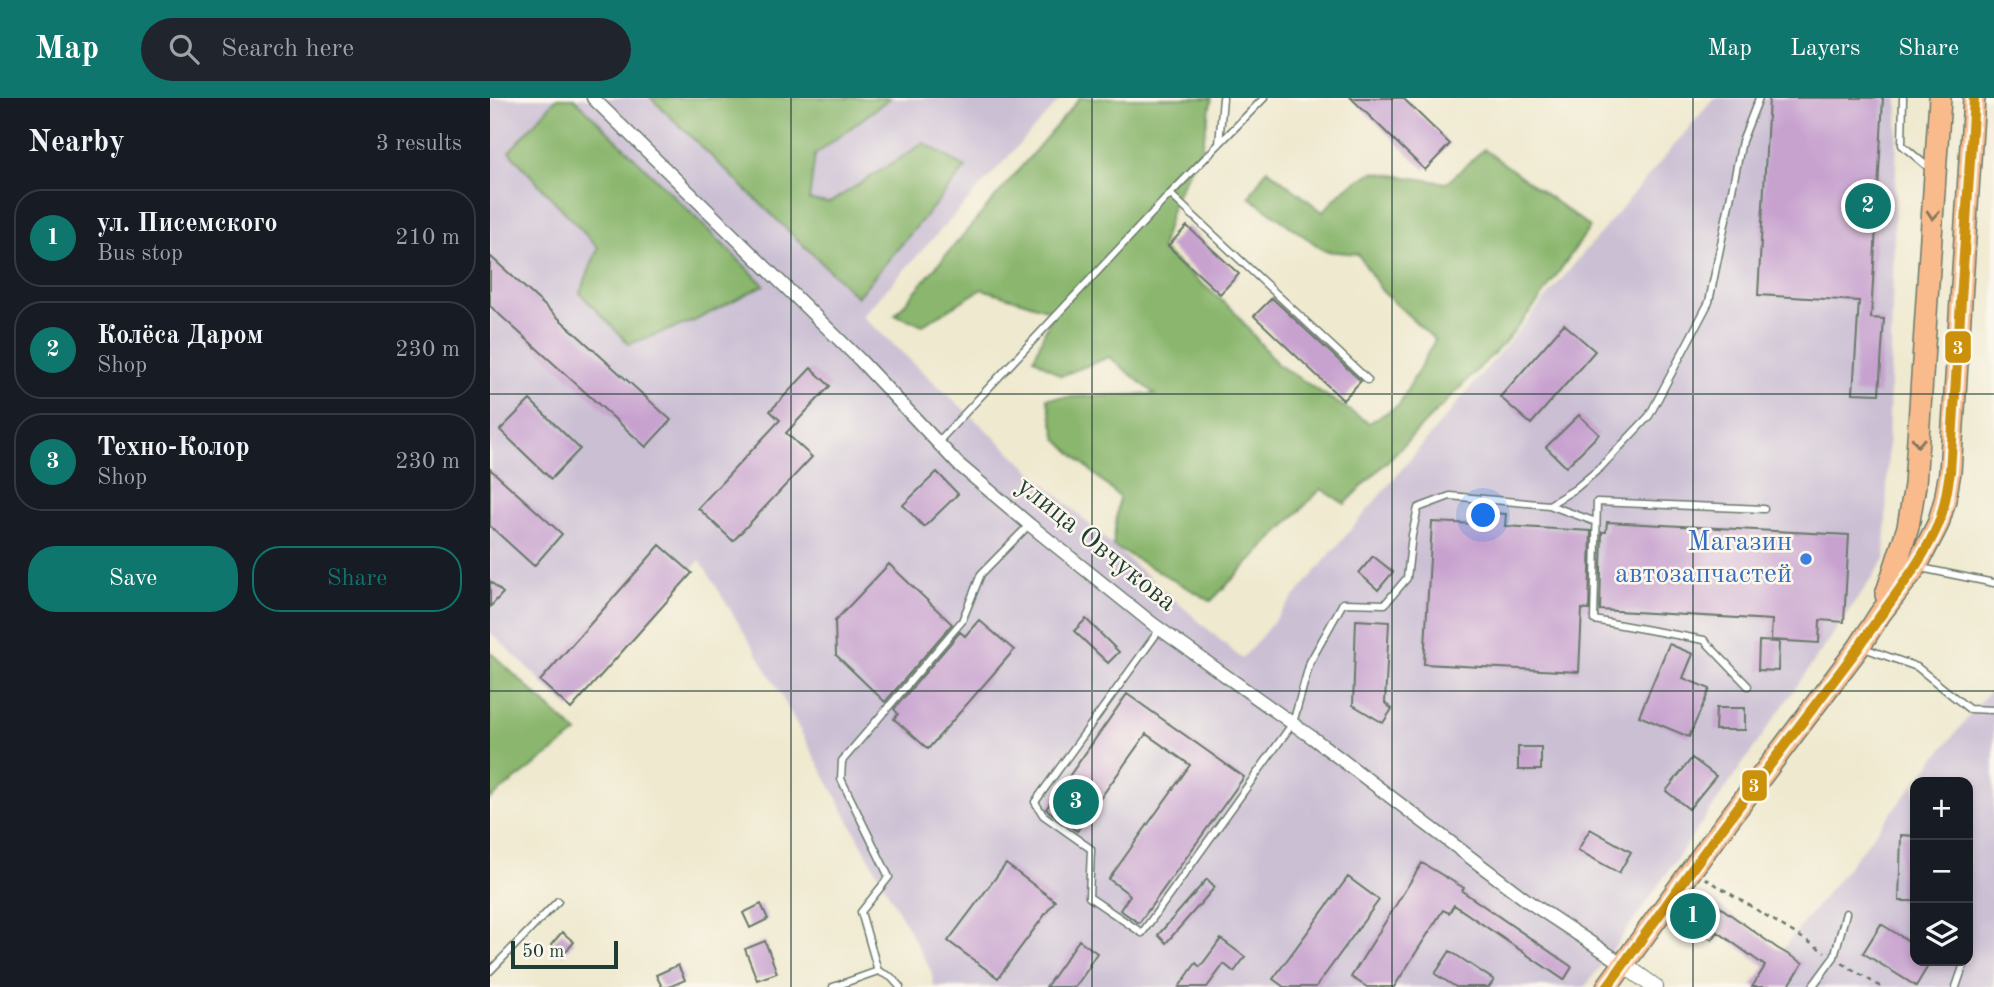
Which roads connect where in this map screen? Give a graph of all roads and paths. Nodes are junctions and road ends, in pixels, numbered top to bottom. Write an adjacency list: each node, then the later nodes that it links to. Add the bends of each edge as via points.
1 (593, 98): 14 (street, улица Овчукова)
2 (1223, 98): 8 (lane)
3 (1264, 98): 8 (lane)
4 (1759, 98): 15 (lane, via 1742,141 1709,302 1648,416 1600,467)
5 (1903, 98): 9 (lane, via 1902,145)
6 (1940, 98): 9 (highway)
7 (1974, 98): 12 (highway)
8 (1219, 144): 10 (lane)
9 (1936, 174): 11 (highway, one-way to 11)
10 (1170, 194): 13 (lane); 14 (lane)
11 (1924, 350): 12 (highway); 21 (highway, one-way to 21, via 1912,506)
12 (1958, 351): 19 (highway, via 1945,500)
13 (1368, 380)
14 (938, 442): 18 (street, улица Овчукова)
15 (1549, 505): 17 (lane); 26 (lane, via 1450,496 1418,508 1407,578 1385,604 1343,603 1310,662)
16 (1764, 509): 17 (lane, via 1597,502)
17 (1596, 522): 24 (lane, via 1594,620 1704,640)
18 (1030, 525): 22 (street, улица Овчукова); 34 (lane, via 981,575 962,621 842,761 841,779 889,877 861,912)
19 (1916, 567): 20 (lane); 21 (highway)
20 (1994, 583)
21 (1880, 614): 23 (highway)
22 (1160, 629): 26 (street, улица Овчукова); 26 (lane, via 1035,802 1043,815 1091,849 1089,897 1142,933)
23 (1859, 647): 25 (lane, via 1917,667 1969,709); 27 (highway)
24 (1748, 686)
25 (1994, 710)
26 (1293, 723): 31 (street, улица Овчукова, via 1529,902)
27 (1692, 870): 30 (path); 31 (highway)
28 (558, 901): 33 (lane)
29 (1846, 913): 30 (lane)
30 (1834, 957): 39 (lane); 40 (path)
31 (1623, 964): 37 (highway); 38 (street)
32 (1963, 966): 41 (lane)
33 (490, 971)
34 (878, 971): 35 (lane); 36 (lane)
35 (833, 987)
36 (900, 987)
37 (1607, 987)
38 (1655, 987)
39 (1812, 987)
40 (1881, 987)
41 (1956, 987)

